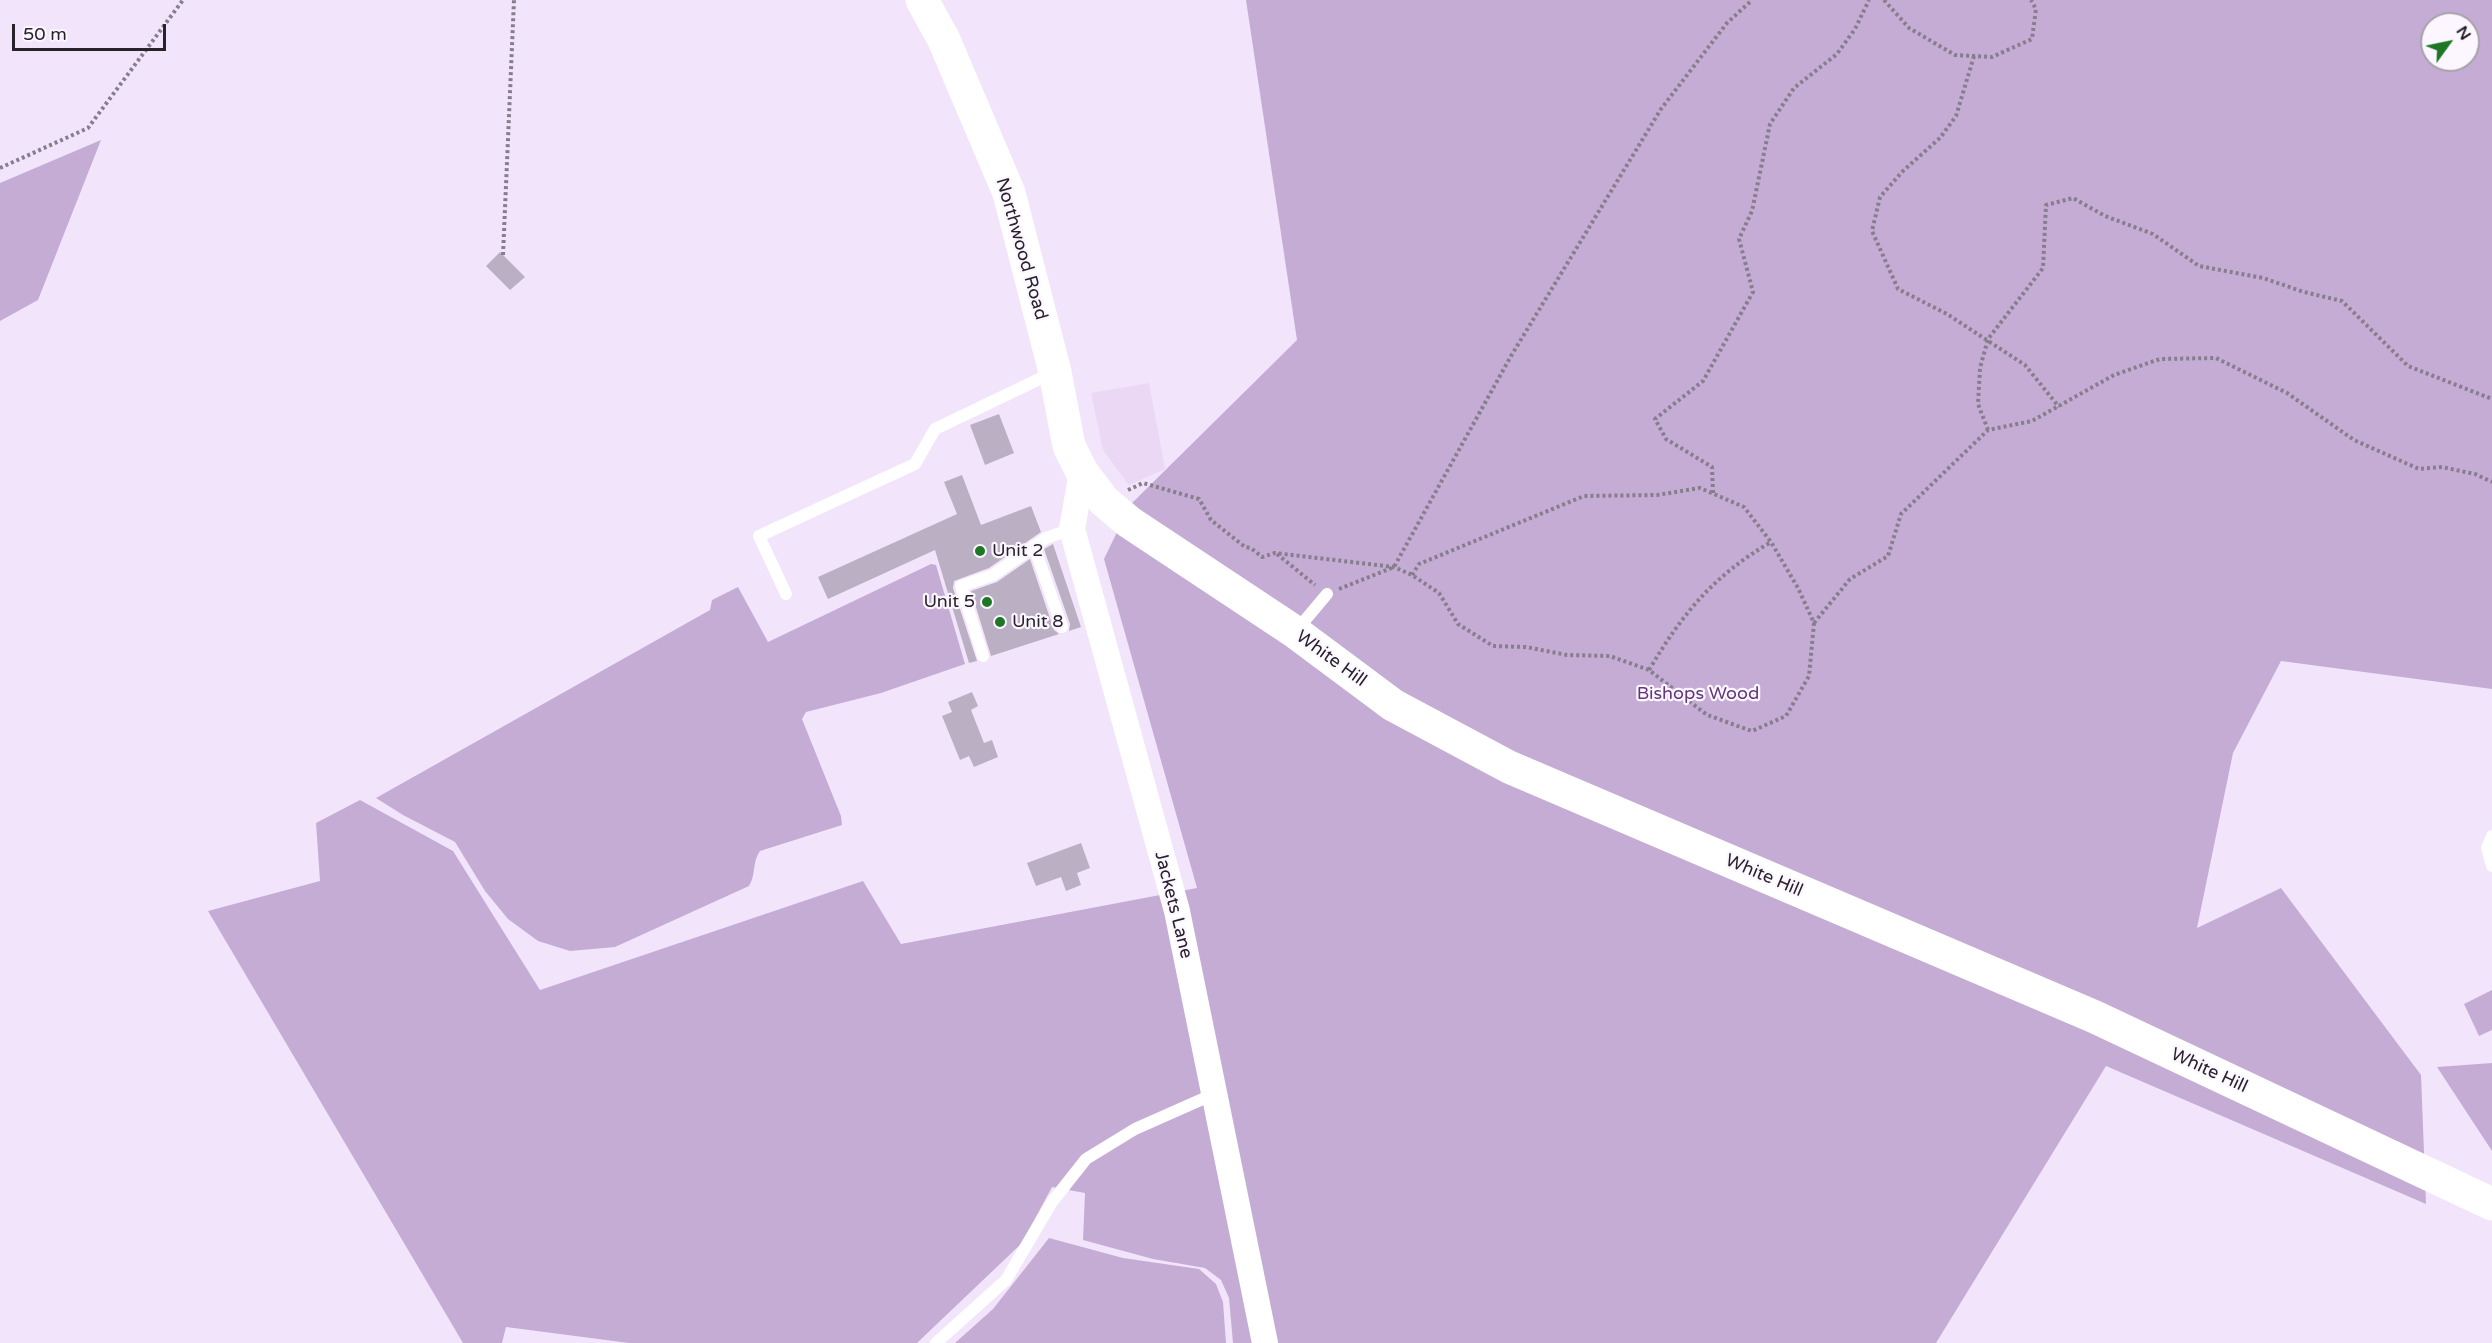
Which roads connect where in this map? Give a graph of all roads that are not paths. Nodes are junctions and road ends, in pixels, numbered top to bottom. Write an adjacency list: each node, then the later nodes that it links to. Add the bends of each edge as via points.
1 (922, 0): 2 (street, Northwood Road, via 944,40 1009,193)
2 (1055, 372): 3 (street, Northwood Road, via 1069,447); 6 (lane, via 934,429 915,464 759,536)
3 (1082, 472): 4 (street, Jackets Lane); 9 (street, White Hill, via 1129,522)
4 (1072, 529): 5 (lane); 13 (street, Jackets Lane, via 1177,911)
5 (1034, 546): 8 (lane); 10 (lane, via 993,575 961,586)
6 (786, 594)
7 (1327, 594): 9 (lane)
8 (1062, 627)
9 (1296, 632): 14 (street, White Hill, via 1393,705 1509,767 2095,1017)
10 (983, 656)
11 (2492, 836): 12 (lane, via 2487,848)
12 (2492, 866)
13 (1214, 1094): 15 (lane, via 1135,1129 1086,1159 1052,1202 1006,1280); 16 (street, Jackets Lane)
14 (2492, 1204)
15 (936, 1343)
16 (1265, 1343)

